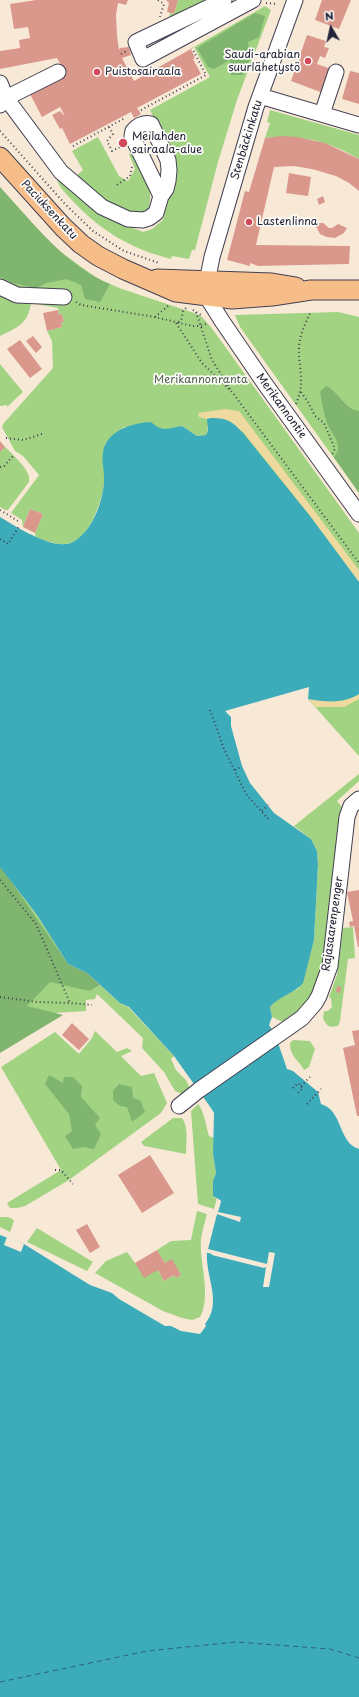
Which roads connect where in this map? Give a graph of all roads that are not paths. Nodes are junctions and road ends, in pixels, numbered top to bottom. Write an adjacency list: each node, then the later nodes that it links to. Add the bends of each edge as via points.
1 (224, 0): 2 (street, via 136,42 143,59)
2 (253, 0)
3 (295, 0): 7 (street, Stenbäckinkatu)
4 (58, 72): 8 (street)
5 (336, 72): 9 (street)
6 (0, 83): 8 (street)
7 (260, 96): 9 (street); 14 (street, Stenbäckinkatu, via 212,257)
8 (3, 101): 12 (street, via 61,172 102,207 128,219 143,220 156,213)
9 (322, 114): 10 (street)
10 (359, 125)
11 (2, 148): 14 (main road, Paciuksenkatu, via 63,227 98,256 176,292)
12 (161, 196)
13 (0, 287): 16 (street, via 17,295)
14 (207, 289): 15 (main road, Paciuksenkatu, via 239,298 311,290); 17 (street, Merikannontie, via 222,321)
15 (359, 290)
16 (64, 297)
17 (359, 514)
18 (359, 799): 19 (street, Rajasaarenpenger, via 351,806 347,817 330,966 315,1003 302,1018 285,1031)
19 (179, 1106)

